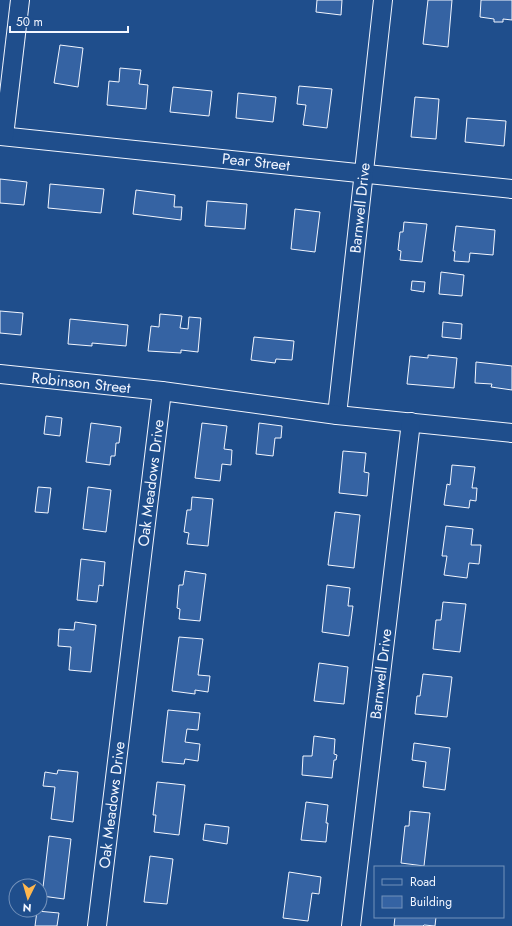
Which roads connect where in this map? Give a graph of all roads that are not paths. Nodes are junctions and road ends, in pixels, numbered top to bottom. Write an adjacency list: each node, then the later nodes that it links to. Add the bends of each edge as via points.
1 (20, 0): 3 (street)
2 (383, 0): 4 (street, Barnwell Drive)
3 (2, 136): 4 (street, Pear Street)
4 (364, 173): 5 (street, Pear Street); 8 (street, Barnwell Drive)
5 (512, 189)
6 (0, 374): 7 (street, Robinson Street)
7 (162, 391): 8 (street); 11 (street, Oak Meadows Drive)
8 (337, 415): 9 (street)
9 (411, 422): 10 (street); 12 (street, Barnwell Drive)
10 (512, 433)
11 (98, 926)
12 (351, 926)

